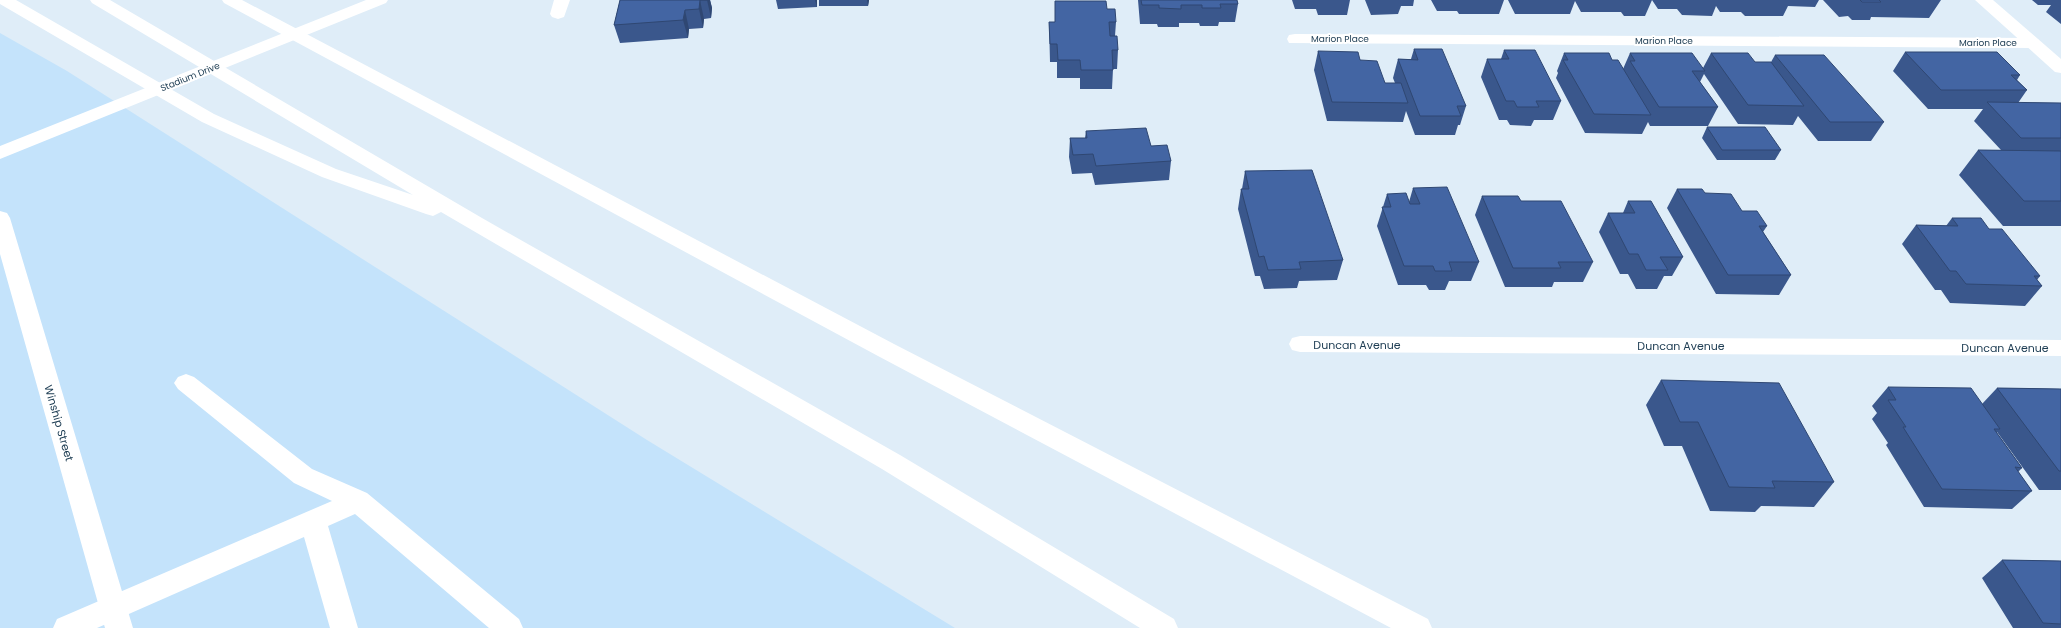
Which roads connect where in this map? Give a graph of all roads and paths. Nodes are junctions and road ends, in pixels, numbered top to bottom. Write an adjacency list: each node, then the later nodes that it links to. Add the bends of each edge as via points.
1 (4, 0): 12 (main road, via 208,118 329,173)
2 (98, 0): 12 (main road)
3 (230, 0): 7 (main road)
4 (243, 0): 7 (main road)
5 (380, 0): 11 (main road, Stadium Drive)
6 (1983, 0): 9 (main road)
7 (273, 23): 24 (main road, via 893,354)
8 (1295, 39): 9 (main road, Marion Place)
9 (2032, 43): 10 (main road)
10 (2061, 68)
11 (0, 153)
12 (476, 223): 23 (main road, via 892,462)
13 (2, 230): 19 (main road, Winship Street)
14 (1300, 344): 15 (main road, Duncan Avenue)
15 (2061, 348)
16 (186, 383): 17 (main road, via 303,476)
17 (358, 501): 18 (main road); 22 (main road)
18 (313, 521): 19 (main road); 21 (main road)
19 (116, 619): 20 (main road)
20 (67, 628)
21 (344, 628)
22 (509, 628)
23 (1164, 628)
24 (1418, 628)

